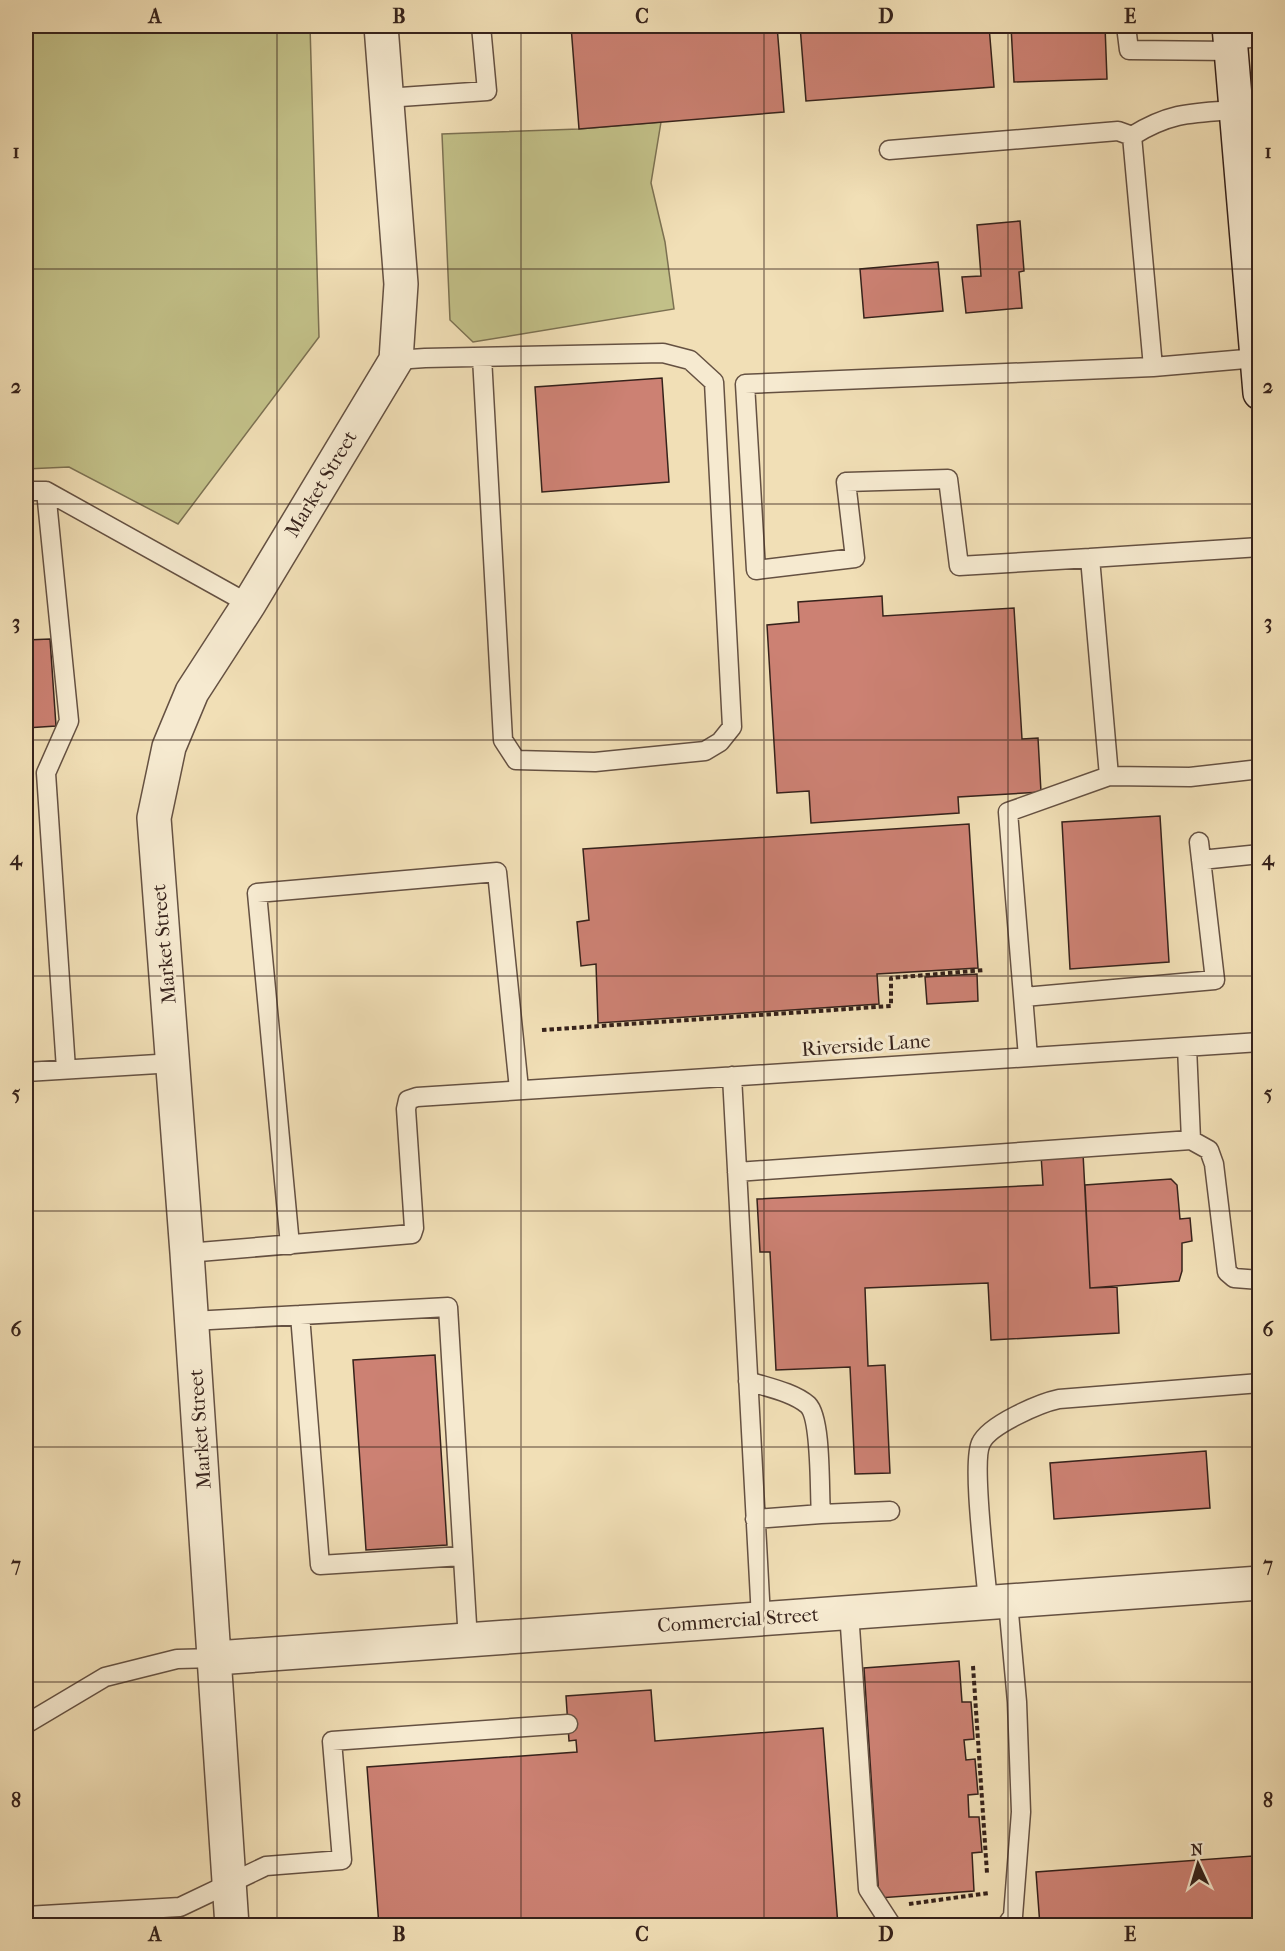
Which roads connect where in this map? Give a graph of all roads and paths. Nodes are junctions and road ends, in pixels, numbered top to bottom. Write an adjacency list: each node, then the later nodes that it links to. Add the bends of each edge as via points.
1 (381, 26): 5 (street, Market Street)
2 (481, 26): 5 (lane, via 487,91)
3 (1126, 26): 4 (lane, via 1129,50)
4 (1238, 38): 6 (street)
5 (386, 98): 12 (street, Market Street, via 401,284)
6 (1237, 110): 7 (lane, via 1157,120); 9 (street)
7 (1132, 136): 8 (lane, via 1118,131); 13 (lane)
8 (889, 150)
9 (1255, 293): 11 (street)
10 (482, 357): 10 (lane, via 663,353 690,360 714,382 732,727 720,742 705,751 595,762 516,760 504,740); 12 (lane)
11 (1257, 358): 13 (lane); 14 (street)
12 (396, 360): 19 (street, Market Street)
13 (1153, 367): 18 (lane, via 745,384 756,570 855,558 846,482 948,479 959,566)
14 (1260, 393)
15 (26, 491): 16 (lane)
16 (46, 491): 19 (lane); 32 (lane, via 69,721 46,773)
17 (1260, 547): 18 (lane)
18 (1090, 558): 21 (lane)
19 (249, 604): 31 (street, Market Street, via 187,703 169,747 154,818)
20 (1260, 769): 21 (lane, via 1190,777)
21 (1109, 776): 26 (lane, via 1008,812)
22 (1198, 842): 24 (lane)
23 (1260, 854): 24 (lane)
24 (1201, 860): 26 (lane, via 1215,980)
25 (984, 970): 27 (path, via 891,978 891,1006)
26 (1024, 997): 30 (lane)
27 (542, 1030)
28 (1260, 1042): 29 (lane, Riverside Lane)
29 (1187, 1047): 30 (lane, Riverside Lane); 36 (lane)
30 (1029, 1057): 34 (lane, Riverside Lane)
31 (174, 1062): 32 (lane); 39 (street, Market Street)
32 (66, 1070): 33 (lane)
33 (26, 1072)
34 (732, 1076): 35 (lane, Riverside Lane); 37 (lane)
35 (519, 1089): 38 (lane, Riverside Lane, via 408,1100 412,1234); 38 (lane, via 496,872 258,893)
36 (1191, 1140): 37 (lane); 40 (lane, via 1209,1150 1214,1164 1227,1272 1234,1278)
37 (737, 1172): 43 (lane)
38 (290, 1245): 39 (lane)
39 (188, 1253): 42 (street, Market Street)
40 (1260, 1280)
41 (300, 1315): 42 (lane); 48 (lane, via 320,1565); 48 (lane, via 448,1307)
42 (192, 1321): 54 (street, Market Street)
43 (748, 1381): 46 (lane, via 809,1406 815,1421); 47 (lane)
44 (1260, 1383): 50 (lane, via 1059,1399 986,1435 977,1459)
45 (890, 1511): 46 (lane)
46 (821, 1514): 47 (lane)
47 (755, 1519): 52 (lane)
48 (462, 1556): 53 (lane)
49 (1260, 1583): 50 (street, Commercial Street)
50 (998, 1602): 51 (street, Commercial Street); 63 (lane, via 1017,1702 1021,1812 1012,1916)
51 (849, 1612): 52 (street, Commercial Street); 62 (lane, via 868,1889)
52 (761, 1618): 53 (street, Commercial Street)
53 (468, 1641): 54 (street, Commercial Street)
54 (216, 1658): 56 (lane, via 177,1659 105,1677); 58 (street, Market Street)
55 (973, 1666): 59 (path, via 989,1894 911,1902)
56 (26, 1724)
57 (568, 1724): 58 (lane, via 333,1741 342,1860 266,1866)
58 (229, 1883): 60 (lane, via 180,1907); 61 (street, Market Street)
59 (903, 1908)
60 (26, 1916)
61 (232, 1926)
62 (892, 1926)
63 (1006, 1926)

